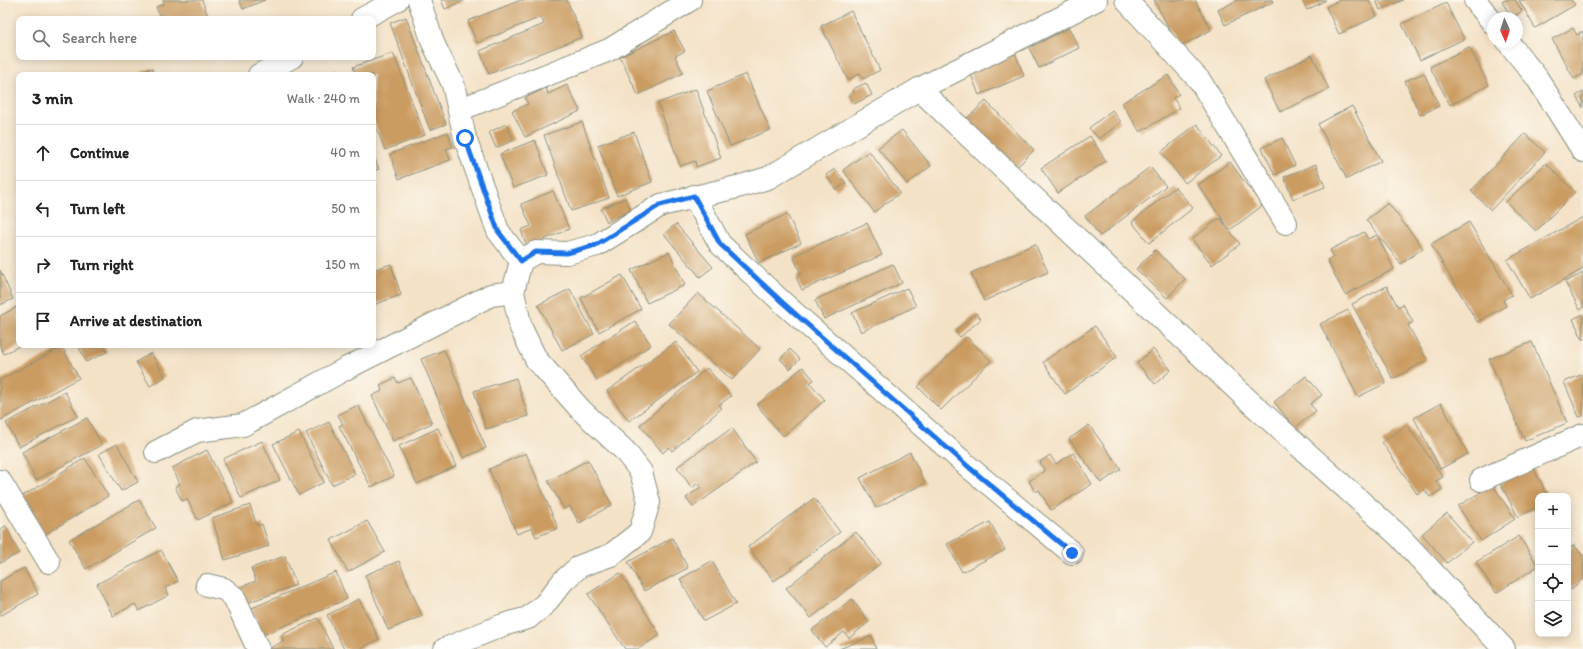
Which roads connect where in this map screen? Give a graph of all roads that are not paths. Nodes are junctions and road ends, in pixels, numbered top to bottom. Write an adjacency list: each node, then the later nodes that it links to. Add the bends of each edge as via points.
1 (397, 0): 8 (street)
2 (419, 0): 13 (street, via 433,43 453,84)
3 (690, 0): 13 (street, via 609,50)
4 (1096, 0): 12 (street)
5 (1126, 0): 16 (street, via 1200,80)
6 (1475, 0): 7 (street)
7 (1487, 15)
8 (368, 16)
9 (1513, 48): 14 (street, via 1536,78)
10 (286, 60): 11 (street)
11 (264, 72)
12 (919, 89): 15 (street, via 768,178); 28 (street, via 1248,400 1399,536)
13 (459, 110): 17 (street, via 465,138 498,231)
14 (1583, 151)
15 (694, 196): 17 (street, via 660,205 596,245 567,253 536,252); 23 (street, via 720,244 971,469)
16 (1286, 223)
17 (521, 261): 18 (street)
18 (513, 292): 20 (street, via 491,295 347,368 243,425 197,431); 27 (street, via 521,328 536,359 581,410 633,461 641,472 649,502 640,532 611,555 580,566 562,581 545,604 528,618 503,625)
19 (1583, 435): 21 (street)
20 (156, 452)
21 (1481, 480)
22 (0, 481): 24 (street)
23 (1072, 553)
24 (49, 562)
25 (207, 585): 26 (street, via 224,589 234,597)
26 (258, 649)
27 (445, 649)
28 (1504, 649)

